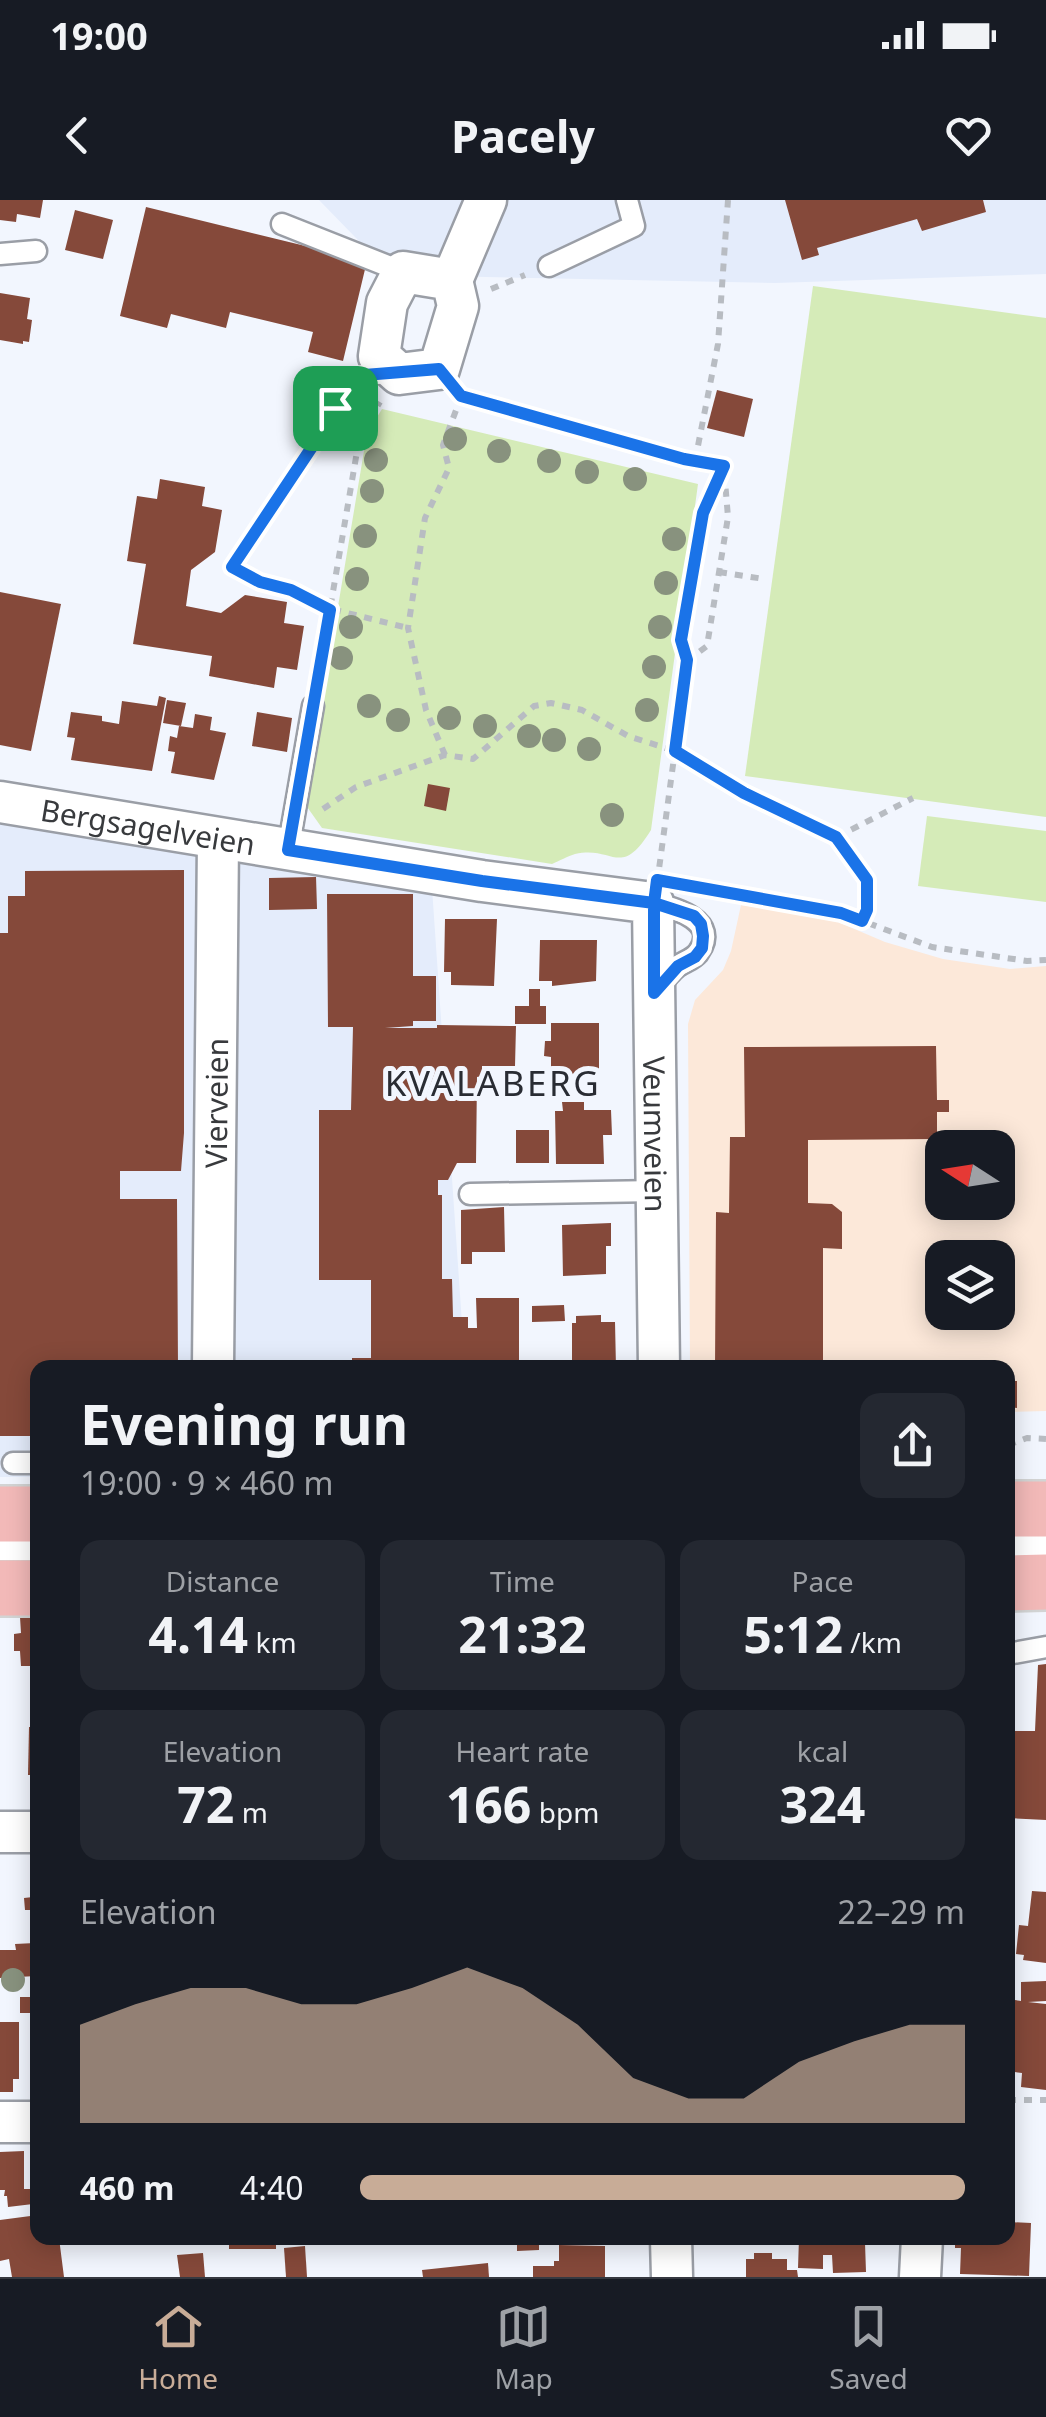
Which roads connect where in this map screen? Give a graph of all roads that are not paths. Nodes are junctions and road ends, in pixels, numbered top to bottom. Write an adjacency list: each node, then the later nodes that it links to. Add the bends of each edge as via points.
1 (486, 200): 8 (street)
2 (627, 200): 6 (lane, via 634,226)
3 (282, 224): 7 (lane)
4 (36, 250): 5 (lane)
5 (0, 254)
6 (549, 266)
7 (404, 272): 8 (street); 8 (street, via 387,302 379,356 399,374 450,382)
8 (455, 293)
9 (313, 706): 12 (lane)
10 (0, 802): 11 (street, Bergsagelveien)
11 (218, 840): 12 (street, Bergsagelveien); 16 (street, Vierveien)
12 (288, 850): 13 (street, Bergsagelveien, via 482,881)
13 (655, 892): 14 (street, Veumveien)
14 (657, 1191): 15 (lane); 17 (street, Veumveien)
15 (470, 1194)
16 (213, 1360)
17 (659, 1360)
18 (30, 1470): 19 (lane)
19 (6, 1489): 20 (main road)
20 (30, 1508)
21 (1015, 1509): 22 (main road)
22 (1046, 1509)
23 (1015, 1546): 24 (lane)
24 (1046, 1546)
25 (0, 1550): 26 (lane)
26 (30, 1550)
27 (1015, 1582): 28 (main road)
28 (1046, 1582)
29 (0, 1588): 30 (main road)
30 (30, 1588)
31 (1046, 1647): 32 (lane)
32 (1015, 1653)
33 (0, 1832): 34 (street)
34 (30, 1832)
35 (0, 2122): 36 (street)
36 (30, 2122)
37 (671, 2245): 39 (street)
38 (922, 2245): 40 (street)
39 (672, 2277)
40 (920, 2277)

